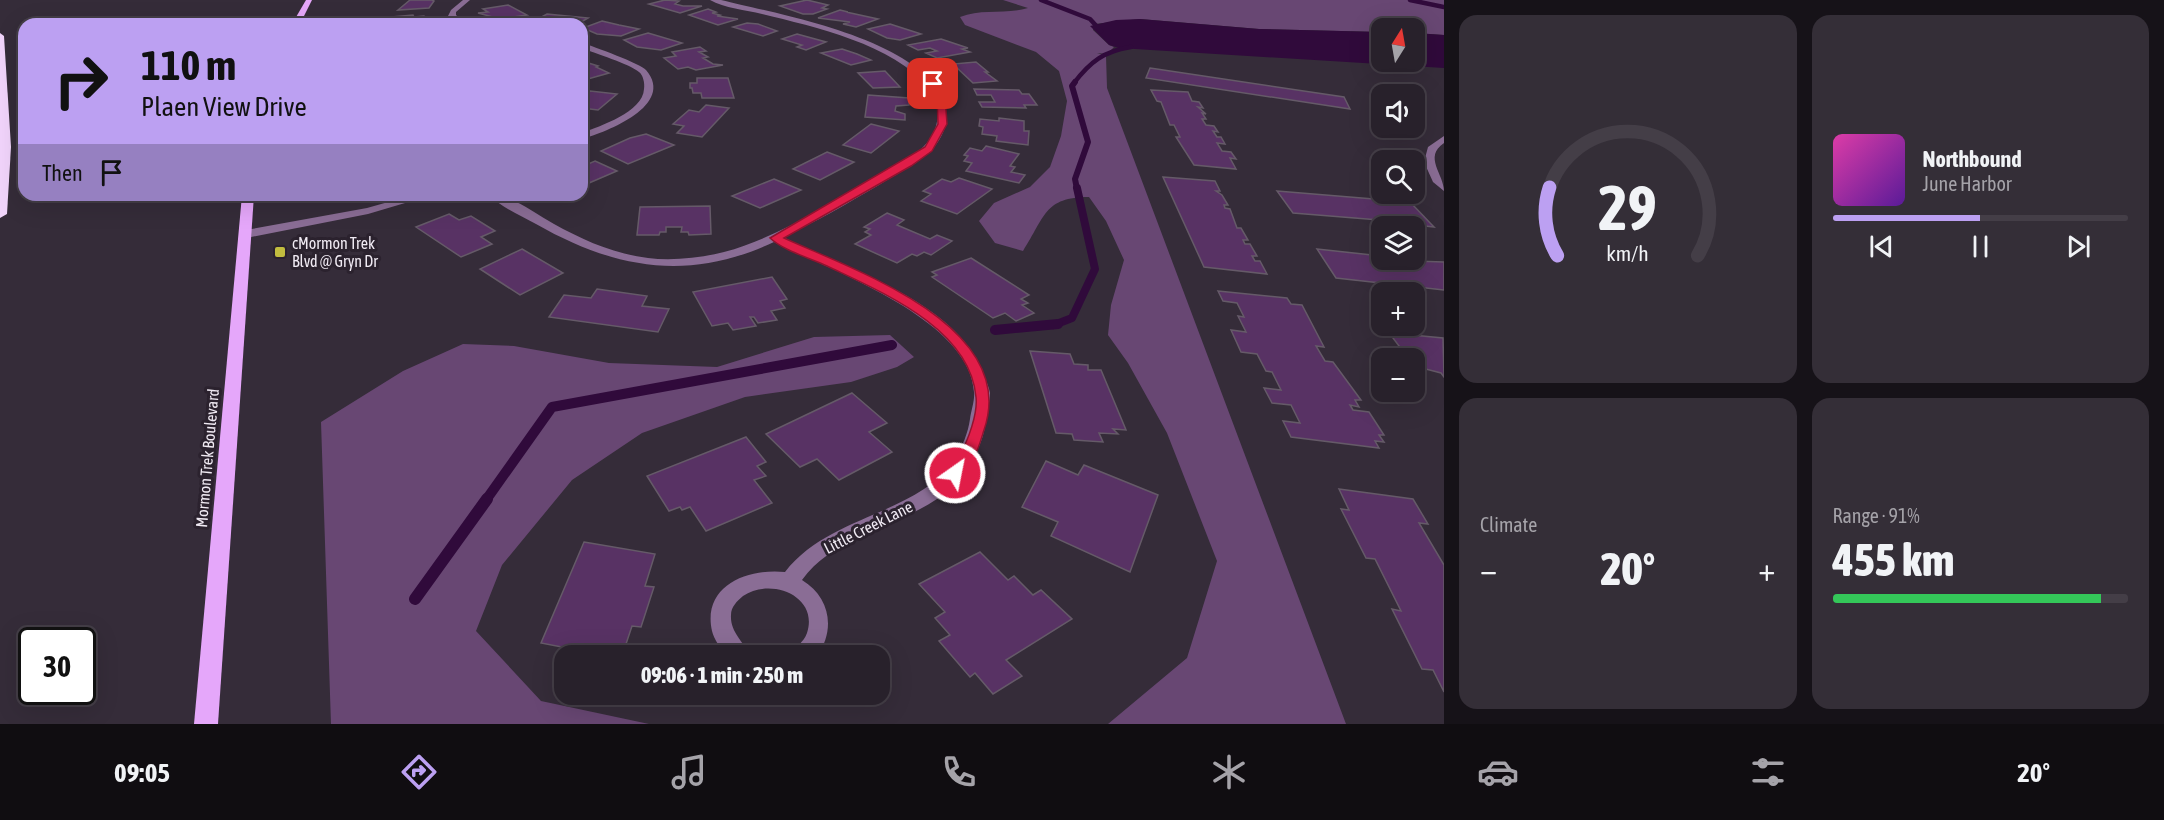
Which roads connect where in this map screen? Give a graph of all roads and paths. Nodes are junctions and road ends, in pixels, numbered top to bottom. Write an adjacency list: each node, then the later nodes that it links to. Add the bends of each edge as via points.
1 (309, 0): 4 (main road)
2 (467, 0): 5 (street, via 453,11)
3 (713, 0): 16 (street, via 881,49 922,73 941,95 942,124 929,149)
4 (299, 18)
5 (454, 18)
6 (0, 36): 14 (highway, via 7,125)
7 (588, 48): 8 (street, via 642,70 651,88 648,98 626,117)
8 (588, 133)
9 (1444, 139): 10 (street, via 1431,149 1428,157 1429,169)
10 (1444, 188)
11 (248, 201): 15 (main road, Mormon Trek Boulevard)
12 (404, 201): 15 (street)
13 (506, 201): 16 (street, via 569,237 609,254 639,261 705,260)
14 (0, 214)
15 (246, 234): 20 (main road, Mormon Trek Boulevard)
16 (776, 238): 17 (street, Little Creek Lane, via 923,311 950,334 972,362 984,398 968,456 955,473 926,497 823,549)
17 (789, 582): 18 (street, via 754,579 727,597 720,611 720,627); 19 (street, via 814,604 819,620)
18 (729, 645)
19 (812, 645)
20 (206, 724)

